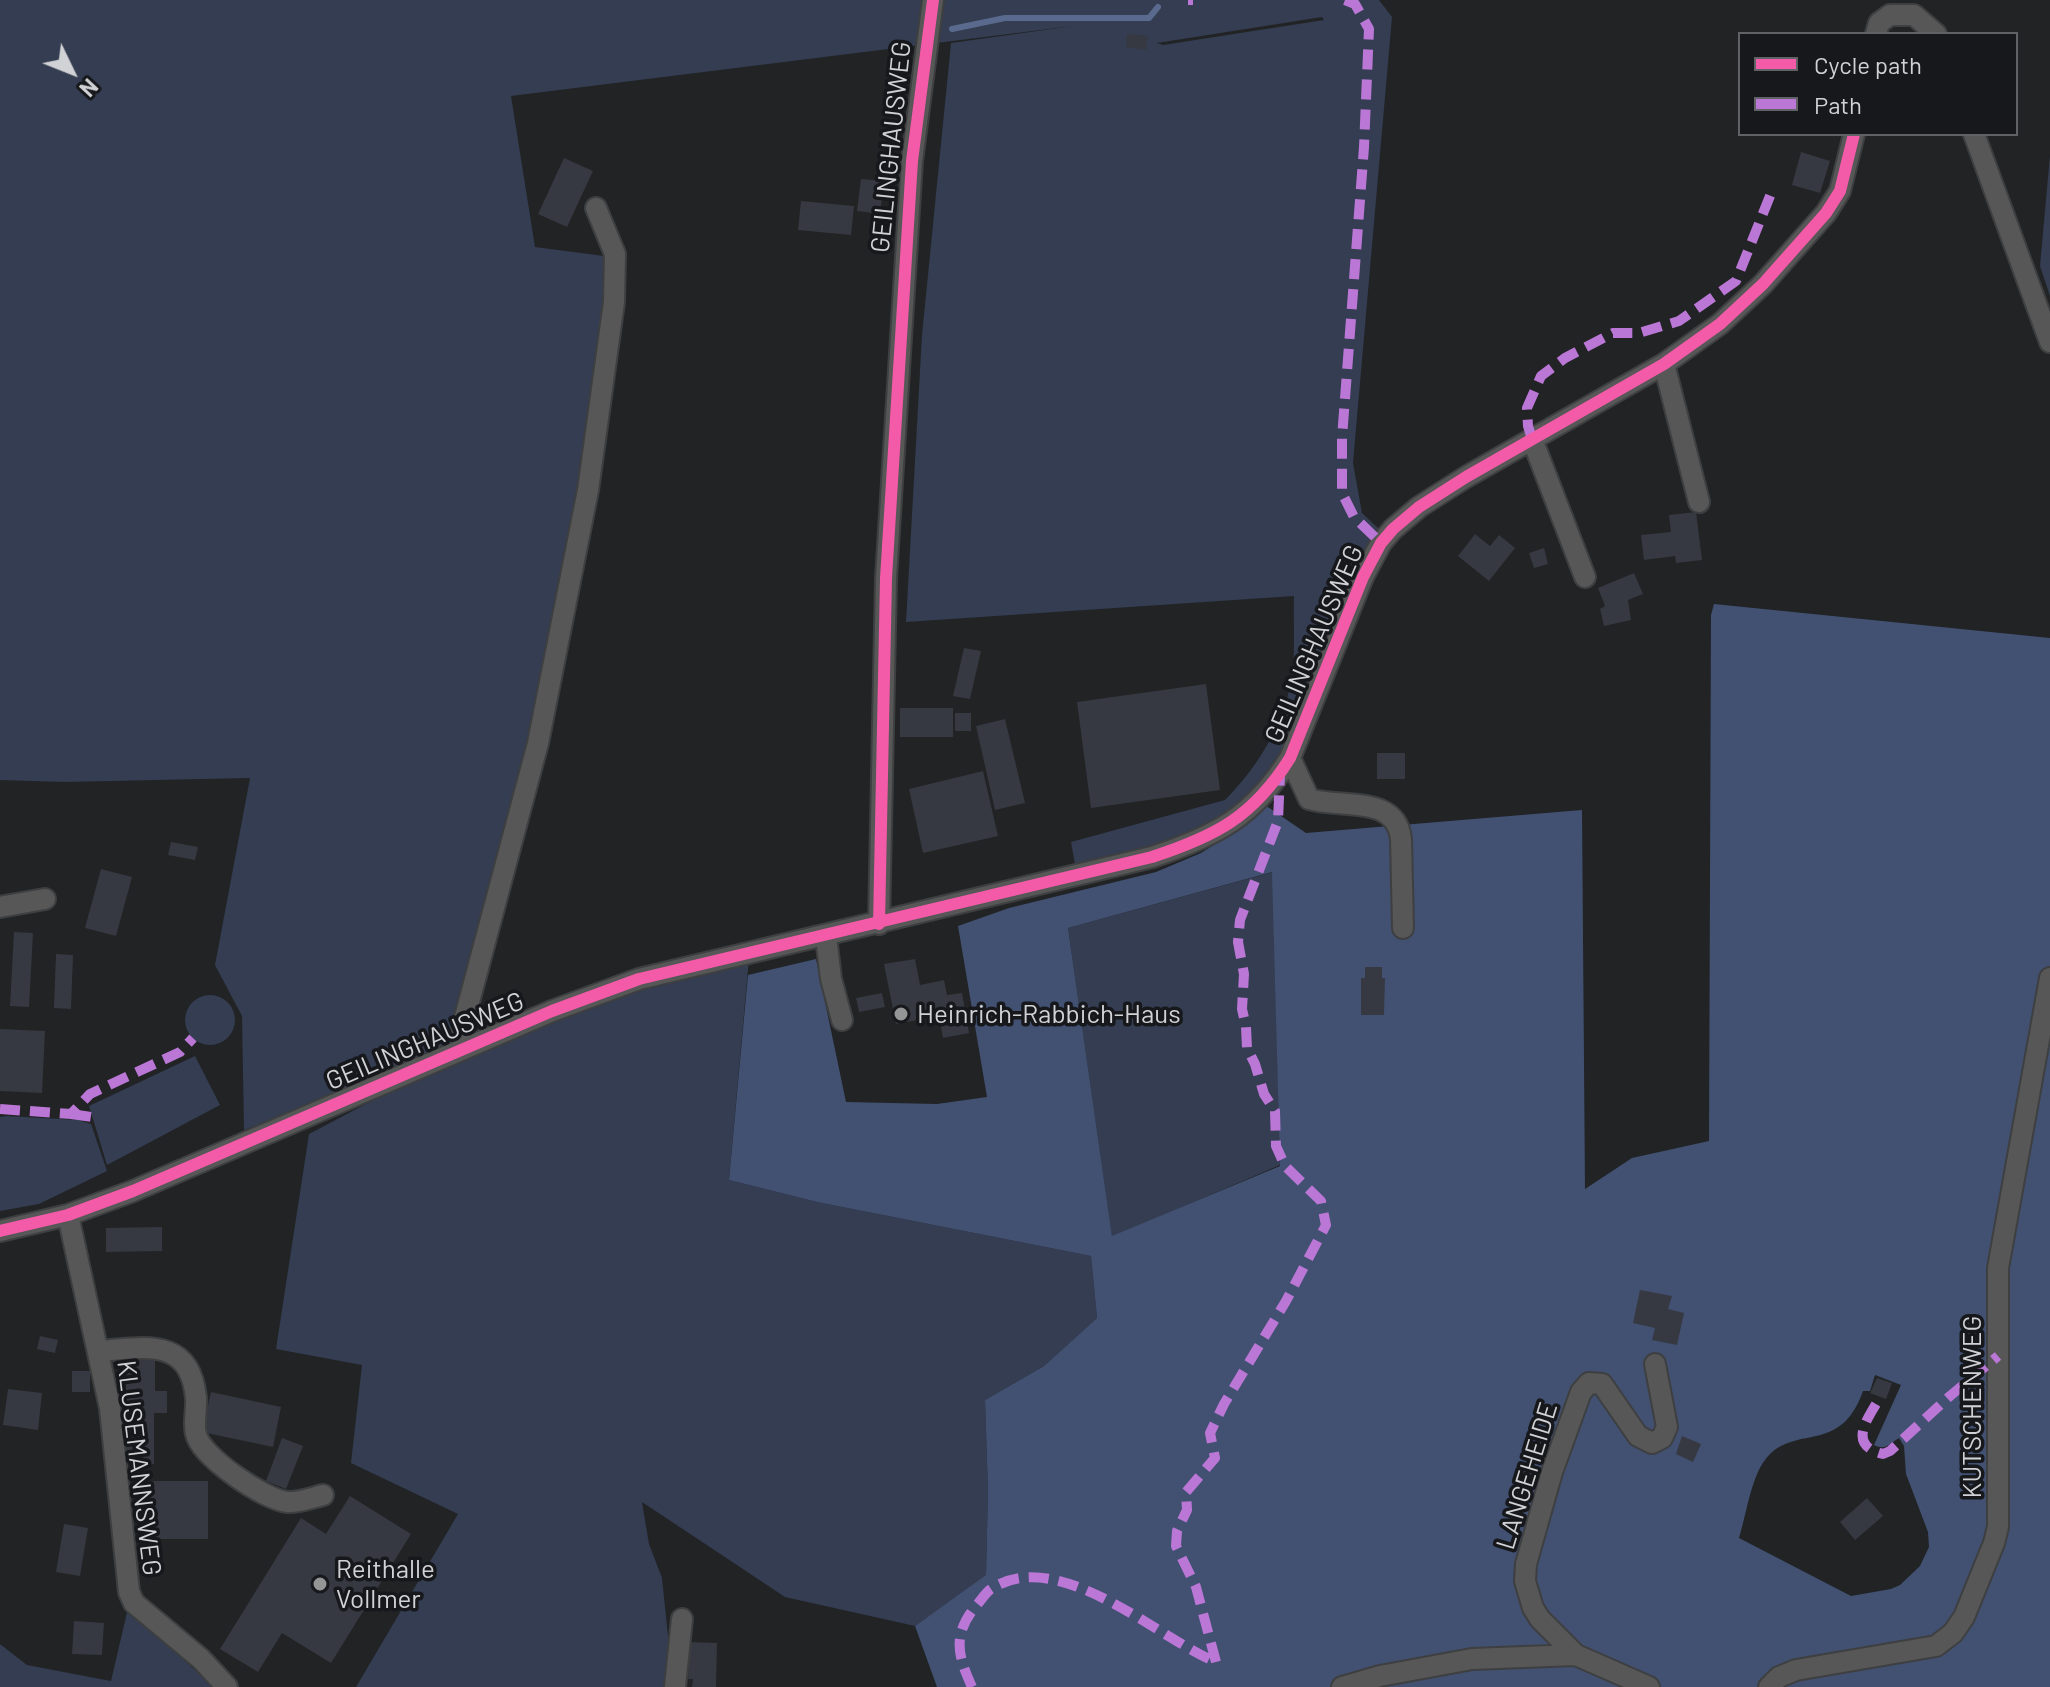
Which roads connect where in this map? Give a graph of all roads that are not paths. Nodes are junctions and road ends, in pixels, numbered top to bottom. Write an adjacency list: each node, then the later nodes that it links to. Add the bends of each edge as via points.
1 (933, 0): 16 (street, GEILINGHAUSWEG, via 912,161 886,578)
2 (1888, 7): 3 (street); 4 (street, via 1914,15)
3 (1877, 32)
4 (1934, 32)
5 (1854, 136): 9 (street, GEILINGHAUSWEG, via 1843,183 1826,213 1763,284 1720,324)
6 (1975, 136): 8 (street)
7 (596, 208): 21 (street, GEILINGHAUSWEG, via 615,254 614,302 588,490 538,743 462,1028)
8 (2050, 342)
9 (1664, 364): 10 (street, GEILINGHAUSWEG); 11 (street)
10 (1532, 439): 12 (street); 13 (street, GEILINGHAUSWEG, via 1419,507 1381,543)
11 (1699, 502)
12 (1585, 577)
13 (1290, 758): 16 (street, GEILINGHAUSWEG, via 1246,811 1226,828 1192,844); 17 (street, via 1309,799 1372,808 1395,818 1401,839)
14 (45, 899): 15 (street)
15 (0, 907)
16 (879, 924): 18 (street, GEILINGHAUSWEG)
17 (1403, 928)
18 (826, 937): 20 (street); 21 (street, GEILINGHAUSWEG, via 639,979)
19 (2050, 978): 33 (street, KUTSCHENWEG, via 1998,1268 1998,1527 1981,1576 1960,1625 1936,1646 1796,1670)
20 (842, 1020)
21 (464, 1049): 22 (street, GEILINGHAUSWEG)
22 (68, 1215): 23 (street, GEILINGHAUSWEG); 24 (street, KLUSEMANNSWEG)
23 (0, 1231)
24 (98, 1351): 26 (street, via 146,1348 176,1355 193,1379 195,1434 204,1449 246,1482 284,1502); 29 (street, KLUSEMANNSWEG, via 110,1408 129,1592 134,1603)
25 (1655, 1364): 28 (street, LANGEHEIDE, via 1667,1427 1652,1443 1638,1436 1602,1384 1589,1383 1581,1392 1526,1564 1526,1591 1533,1608)
26 (323, 1495)
27 (682, 1619): 30 (street)
28 (1576, 1655): 31 (street, LANGEHEIDE, via 1472,1659); 32 (street, LANGEHEIDE)
29 (227, 1687)
30 (675, 1687)
31 (1342, 1687)
32 (1649, 1687)
33 (1769, 1687)

